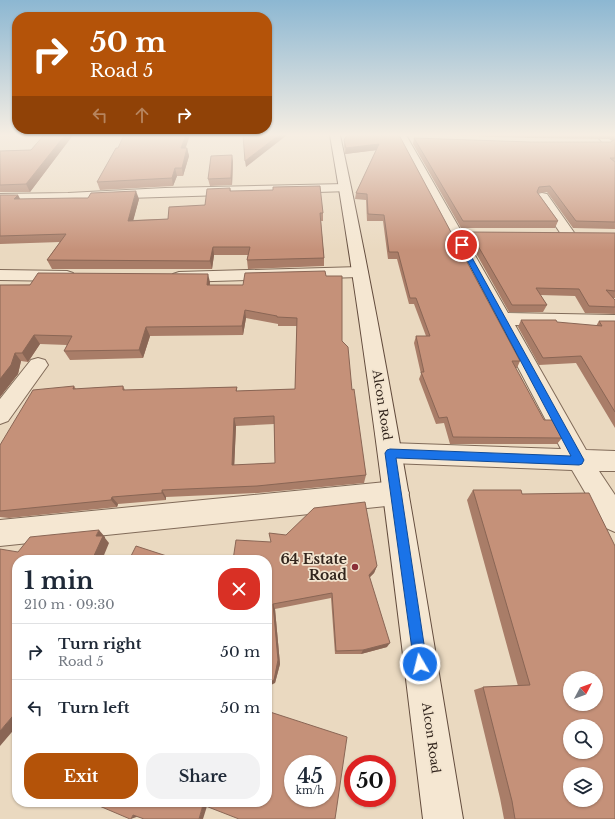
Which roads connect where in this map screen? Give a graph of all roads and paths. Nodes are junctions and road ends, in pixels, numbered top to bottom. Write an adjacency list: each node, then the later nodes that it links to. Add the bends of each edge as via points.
1 (342, 173): 3 (street, Alcon Road)
2 (428, 173): 13 (street, via 463,233)
3 (345, 188): 5 (street); 9 (street, Alcon Road)
4 (542, 197): 7 (street)
5 (0, 198)
6 (553, 234): 7 (street)
7 (568, 234): 8 (street)
8 (584, 234)
9 (360, 272): 12 (street); 17 (street, Alcon Road)
10 (0, 275): 11 (street)
11 (82, 277)
12 (167, 277)
13 (503, 319): 14 (street); 18 (street)
14 (615, 321)
15 (38, 365): 16 (street)
16 (0, 415)
17 (390, 453): 18 (street); 20 (street, Alcon Road)
18 (579, 460): 19 (street); 21 (street)
19 (615, 462)
20 (396, 493): 22 (street); 23 (street, Alcon Road)
21 (615, 519)
22 (0, 533)
23 (443, 819)

